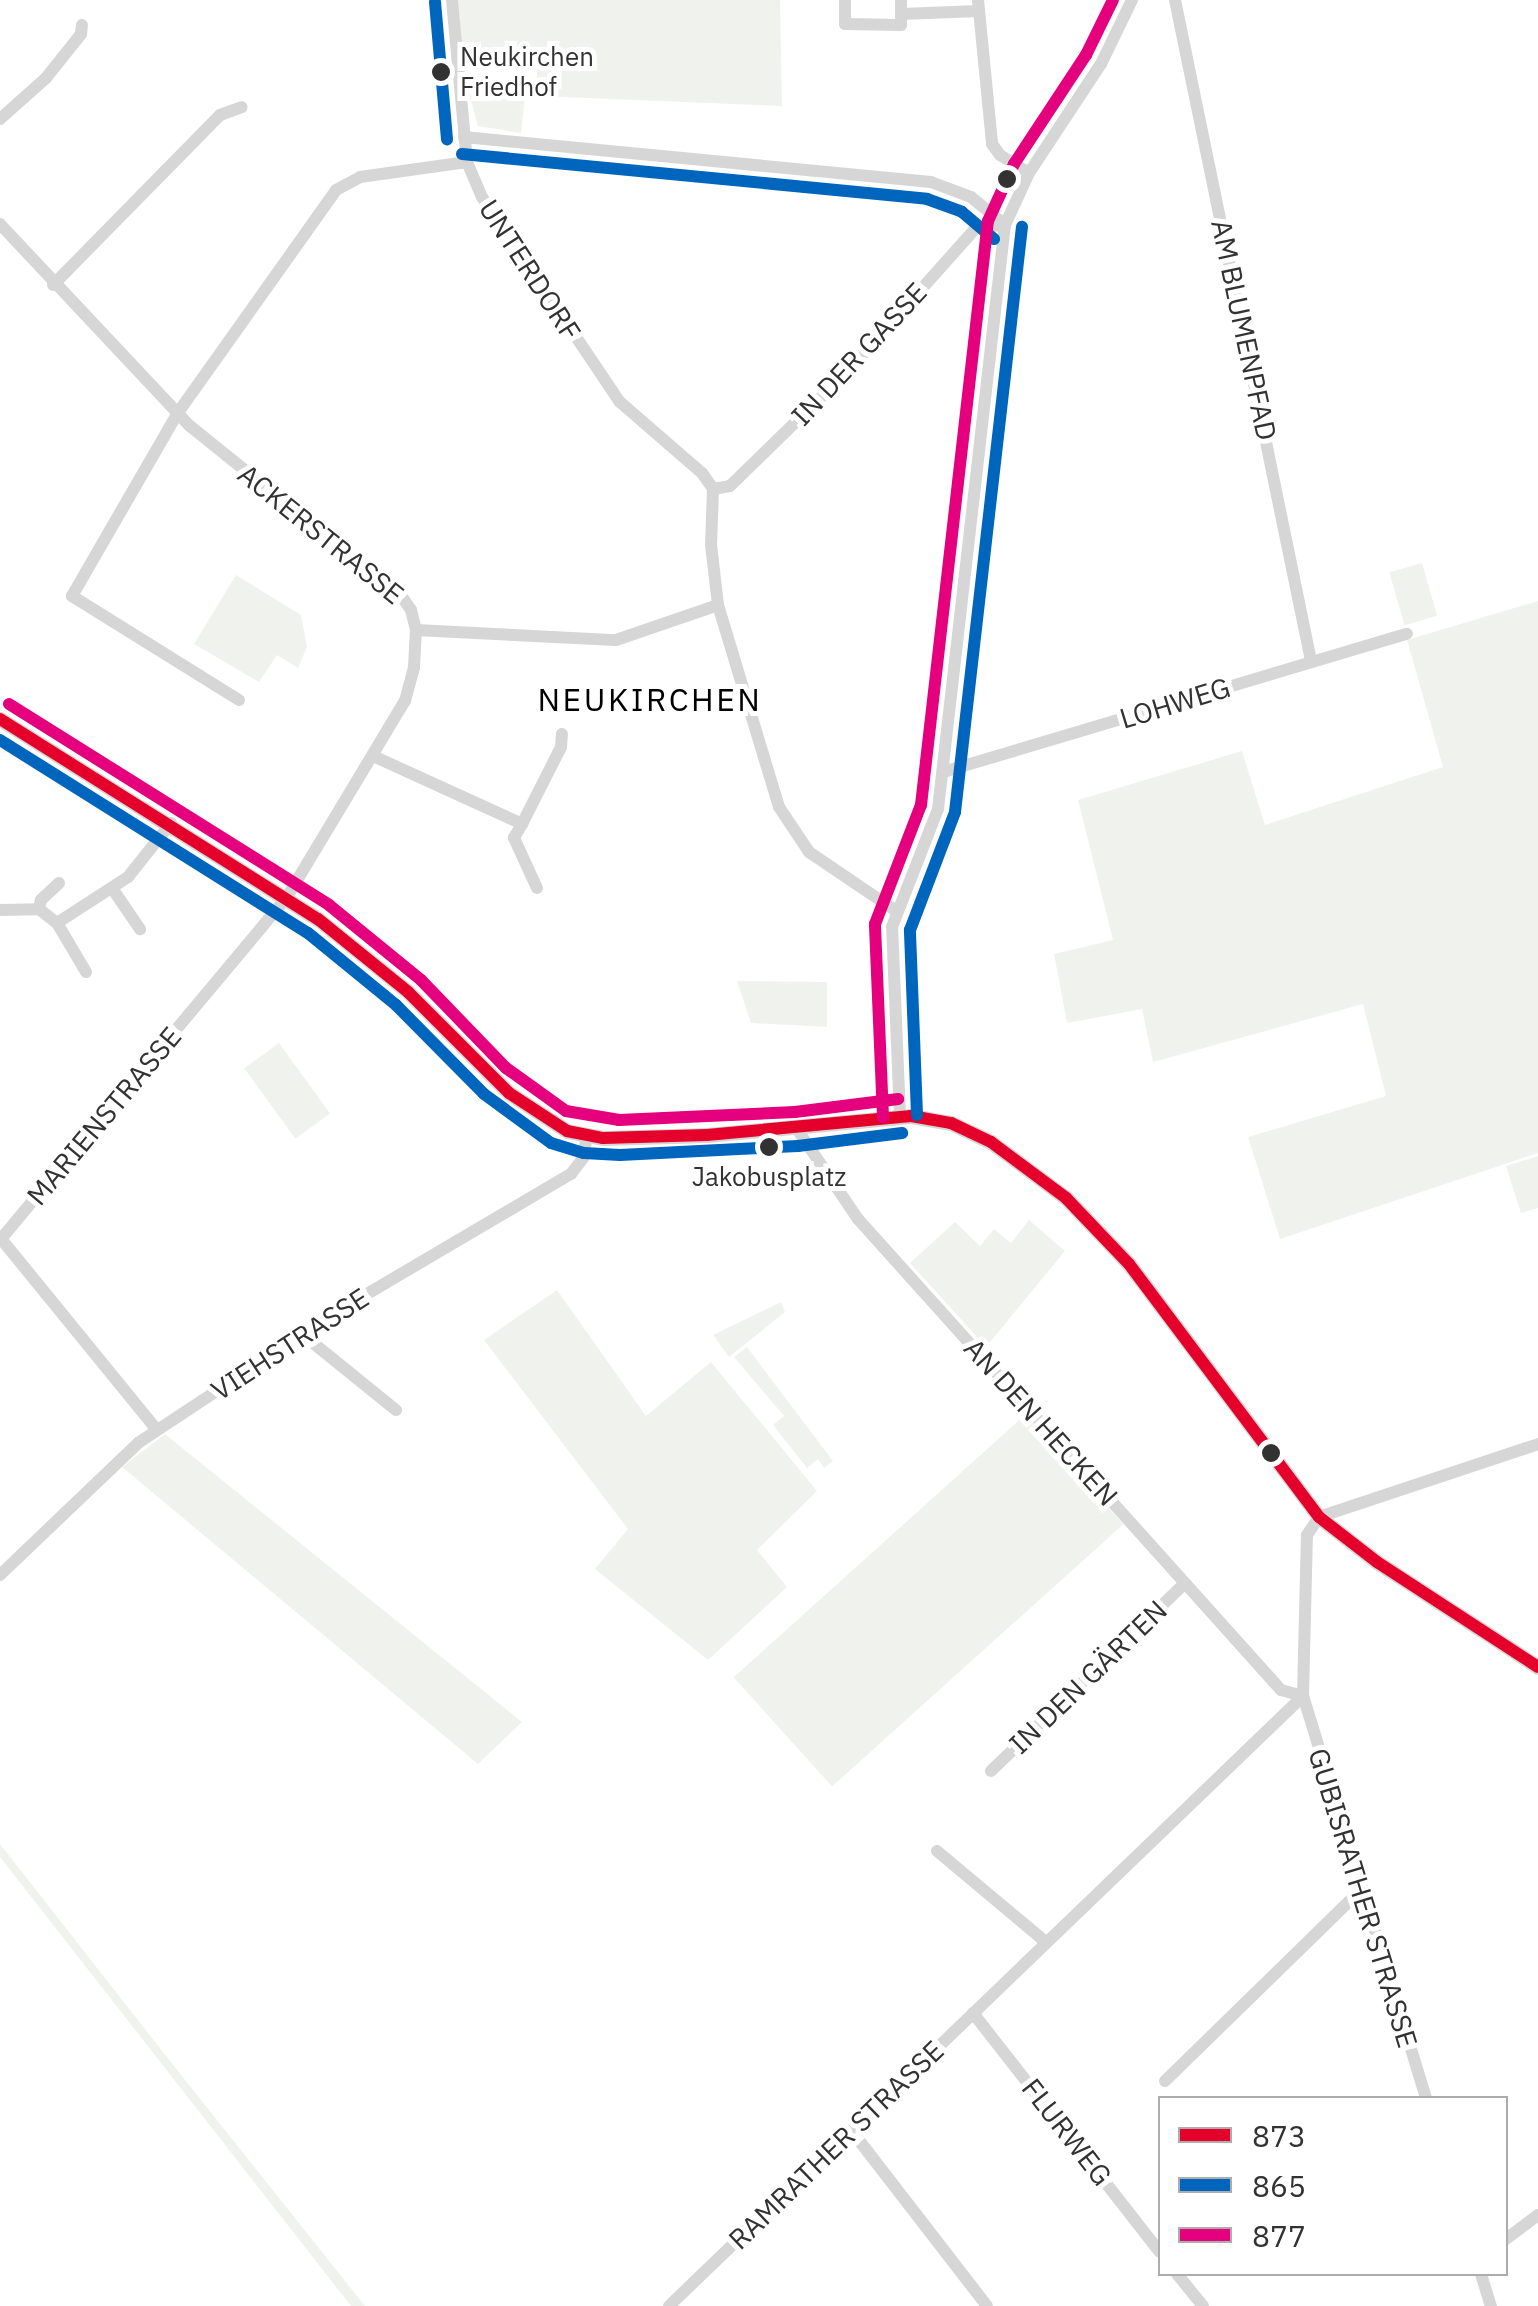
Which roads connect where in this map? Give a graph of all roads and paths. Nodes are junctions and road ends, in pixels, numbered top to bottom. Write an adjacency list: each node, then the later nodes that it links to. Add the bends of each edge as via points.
1 (452, 0): 10 (street, UNTERDORF)
2 (845, 0): 6 (street, via 845,24 901,25)
3 (1132, 0): 12 (street, via 1091,82)
4 (1175, 0): 21 (street, AM BLUMENPFAD)
5 (978, 6): 6 (street); 12 (street, via 992,144)
6 (901, 7)
7 (82, 25): 9 (street, via 46,78)
8 (242, 106): 15 (street, via 220,115)
9 (0, 119)
10 (464, 136): 11 (street, UNTERDORF); 14 (street, via 938,183 971,197)
11 (467, 162): 16 (street, via 342,185); 17 (street, UNTERDORF, via 506,239 620,402)
12 (1029, 174): 14 (street)
13 (0, 224): 15 (street, ACKERSTRASSE)
14 (1004, 226): 17 (street, IN DER GASSE, via 977,227 849,370 730,486); 26 (street)
15 (53, 285): 16 (street, ACKERSTRASSE)
16 (177, 414): 19 (street, ACKERSTRASSE, via 398,593); 22 (street, via 72,596)
17 (713, 489): 18 (street, via 710,545)
18 (718, 605): 19 (street, ACKERSTRASSE, via 616,640); 35 (street, via 791,831 814,856)
19 (416, 630): 25 (street, MARIENSTRASSE, via 409,690)
20 (1406, 634): 21 (street, LOHWEG)
21 (1311, 662): 26 (street, LOHWEG)
22 (239, 700)
23 (0, 719): 27 (street)
24 (562, 734): 28 (street)
25 (374, 756): 28 (street); 32 (street, MARIENSTRASSE)
26 (942, 772): 35 (street, via 935,822)
27 (171, 823): 30 (street); 32 (street)
28 (522, 824): 31 (street, via 514,838)
29 (59, 883): 33 (street)
30 (112, 888): 36 (street); 37 (street)
31 (538, 888)
32 (287, 896): 41 (street, via 394,979 530,1109); 42 (street, MARIENSTRASSE)
33 (38, 909): 34 (street); 36 (street)
34 (0, 910)
35 (896, 911): 39 (street, via 892,1000)
36 (57, 923): 38 (street)
37 (140, 929)
38 (86, 972)
39 (900, 1116): 40 (street); 47 (street, via 974,1132 1086,1217 1142,1279)
40 (797, 1129): 41 (street); 49 (street, AN DEN HECKEN, via 858,1219)
41 (587, 1136): 43 (street, VIEHSTRASSE, via 574,1172)
42 (1, 1238): 45 (street, MARIENSTRASSE)
43 (302, 1334): 44 (street); 45 (street, VIEHSTRASSE)
44 (396, 1410)
45 (156, 1430): 48 (street, VIEHSTRASSE)
46 (1538, 1444): 47 (street)
47 (1319, 1517): 50 (street); 51 (street, via 1307,1540)
48 (0, 1575)
49 (1185, 1584): 51 (street, AN DEN HECKEN, via 1281,1690); 52 (street, IN DEN GÄRTEN)
50 (1538, 1667)
51 (1302, 1696): 54 (street, GUBISRATHER STRASSE); 55 (street, RAMRATHER STRASSE)
52 (991, 1772)
53 (936, 1851): 55 (street)
54 (1361, 1890): 57 (street); 58 (street, GUBISRATHER STRASSE)
55 (1046, 1942): 56 (street, RAMRATHER STRASSE)
56 (973, 2013): 59 (street, RAMRATHER STRASSE); 62 (street, FLURWEG)
57 (1165, 2081)
58 (1425, 2096)
59 (852, 2130): 65 (street, RAMRATHER STRASSE); 66 (street)
60 (1538, 2215): 61 (street)
61 (1508, 2238)
62 (1158, 2249)
63 (1179, 2276): 67 (street)
64 (1482, 2276): 68 (street)
65 (670, 2306)
66 (987, 2306)
67 (1203, 2306)
68 (1491, 2306)

